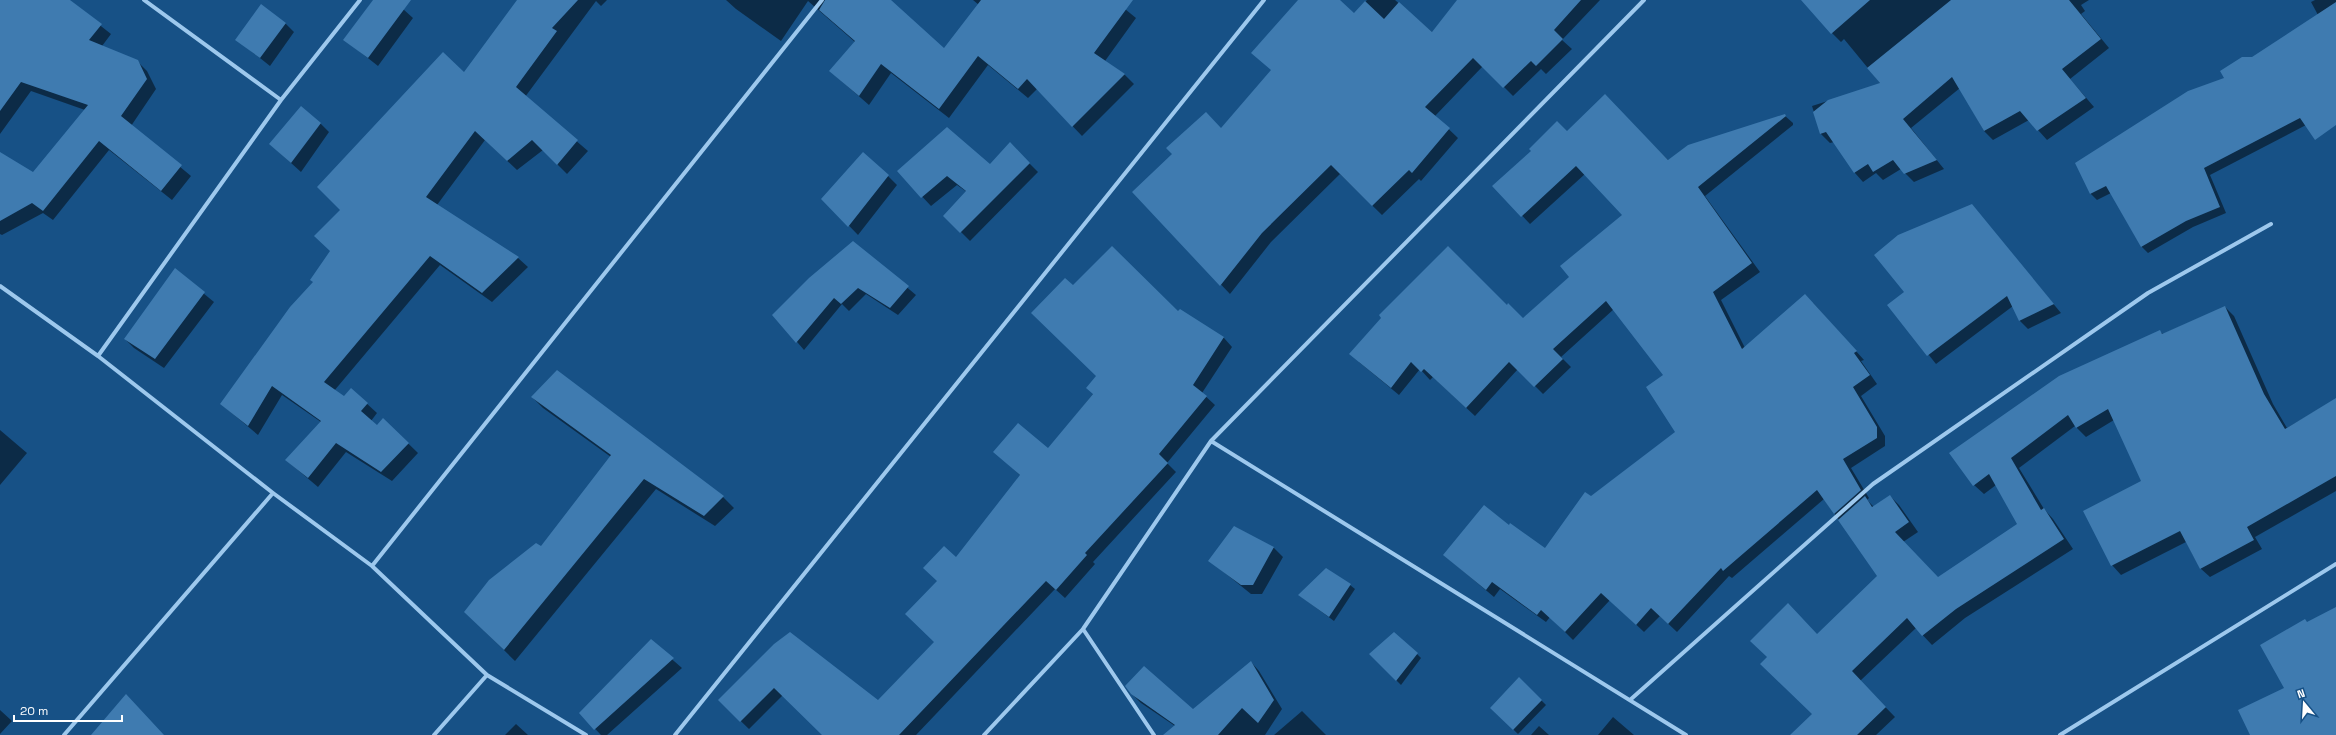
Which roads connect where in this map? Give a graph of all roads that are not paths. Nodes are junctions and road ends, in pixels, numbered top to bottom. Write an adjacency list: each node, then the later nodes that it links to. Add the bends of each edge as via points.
1 (144, 0): 6 (street)
2 (360, 0): 6 (street)
3 (822, 0): 13 (street)
4 (1264, 0): 20 (street)
5 (1644, 0): 10 (street)
6 (281, 100): 9 (street)
7 (2271, 224): 16 (street, via 2148,293 1873,484)
8 (0, 286): 9 (street)
9 (98, 356): 11 (street)
10 (1211, 441): 14 (street); 16 (street)
11 (273, 492): 13 (street); 17 (street)
12 (2336, 564): 24 (street)
13 (372, 566): 15 (street)
14 (1083, 629): 21 (street); 22 (street)
15 (487, 675): 18 (street); 19 (street)
16 (1630, 700): 23 (street)
17 (64, 735)
18 (434, 735)
19 (586, 735)
20 (675, 735)
21 (984, 735)
22 (1154, 735)
23 (1686, 735)
24 (2060, 735)

